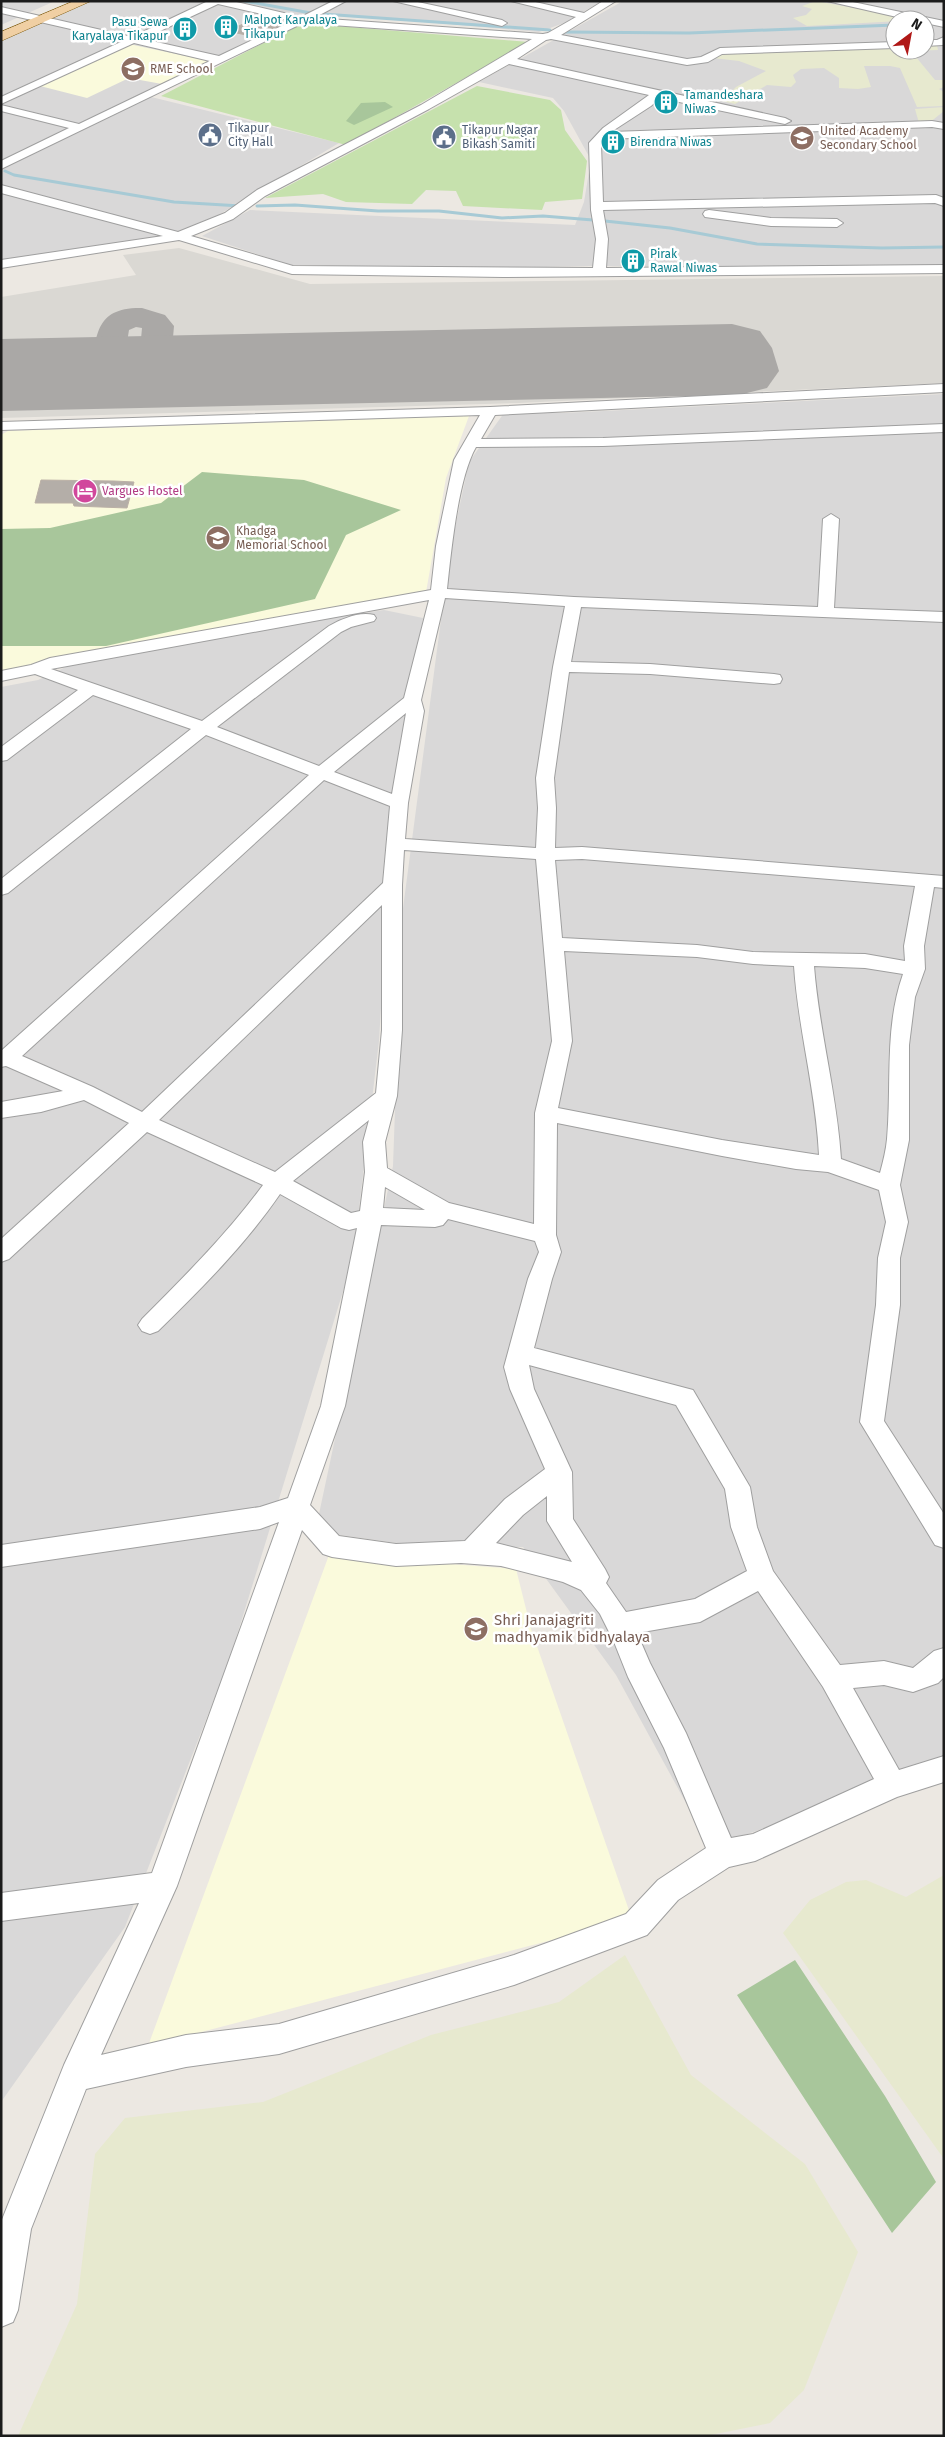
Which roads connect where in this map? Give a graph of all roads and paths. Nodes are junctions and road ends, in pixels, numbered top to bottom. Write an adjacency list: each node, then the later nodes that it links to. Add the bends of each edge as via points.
1 (62, 1): 11 (main road)
2 (85, 1): 13 (main road)
3 (218, 1): 14 (street); 20 (street)
4 (341, 1): 14 (street)
5 (398, 1): 17 (street, via 521,27)
6 (516, 1): 12 (street)
7 (611, 1): 12 (street)
8 (832, 1): 15 (street)
9 (1, 10): 11 (street)
10 (944, 10): 15 (street)
11 (28, 16): 13 (street); 16 (main road)
12 (586, 16): 17 (street)
13 (42, 19): 19 (main road); 20 (street)
14 (302, 20): 18 (street); 23 (street)
15 (938, 22)
16 (1, 27)
17 (563, 28): 18 (street)
18 (547, 36): 22 (street); 24 (street)
19 (1, 37)
20 (133, 40): 23 (street); 29 (street)
21 (885, 44): 22 (street, via 720,51 704,60 687,62)
22 (656, 57): 25 (street)
23 (221, 60): 35 (street)
24 (508, 60): 27 (street); 44 (street, via 261,192 211,225)
25 (641, 66)
26 (627, 75): 27 (street)
27 (612, 84): 28 (street)
28 (658, 93): 31 (street); 37 (street)
29 (1, 101)
30 (1, 108): 35 (street)
31 (760, 115): 34 (street); 36 (street)
32 (944, 116): 33 (street)
33 (938, 125): 34 (street)
34 (816, 127): 36 (street)
35 (81, 128): 38 (street)
36 (740, 131): 37 (street)
37 (603, 136): 42 (street, via 595,143)
38 (1, 166)
39 (1, 189): 44 (street)
40 (944, 202): 41 (street, via 936,199)
41 (650, 204): 42 (street); 43 (street, via 772,222)
42 (598, 206): 47 (street, via 602,239)
43 (837, 223)
44 (179, 236): 45 (street); 47 (street, via 292,270)
45 (1, 264)
46 (944, 269): 47 (street)
47 (599, 271)
48 (944, 388): 49 (street)
49 (490, 411): 50 (street); 52 (street)
50 (1, 426)
51 (944, 428): 52 (street, via 603,442)
52 (472, 443): 54 (street, via 462,460)
53 (832, 519): 56 (street)
54 (437, 599): 55 (street); 59 (street, via 170,640 50,663); 63 (street); 64 (street, via 396,616 346,622)
55 (574, 602): 56 (street); 58 (street)
56 (826, 612): 57 (street)
57 (944, 617)
58 (561, 667): 61 (street, via 650,669); 69 (street, via 545,778)
59 (36, 669): 60 (street); 62 (street)
60 (1, 676)
61 (774, 679)
62 (90, 689): 64 (street); 65 (street)
63 (412, 700): 66 (street); 67 (street, via 415,711)
64 (204, 728): 66 (street); 72 (street)
65 (1, 756)
66 (321, 773): 67 (street); 76 (street)
67 (399, 803): 68 (street)
68 (395, 844): 69 (street); 71 (street)
69 (545, 854): 70 (street, via 582,853); 73 (street)
70 (935, 881): 75 (street, via 914,946)
71 (392, 885): 78 (street, via 392,1030); 81 (street)
72 (1, 889)
73 (554, 944): 74 (street); 80 (street, via 562,1041)
74 (804, 959): 75 (street, via 865,961); 82 (street, via 806,993 828,1122)
75 (915, 969): 85 (street, via 905,997 899,1045 898,1140)
76 (4, 1059): 77 (street)
77 (86, 1092): 79 (street); 81 (street)
78 (386, 1096): 83 (street, via 374,1142); 84 (street)
79 (1, 1110)
80 (546, 1113): 82 (street, via 732,1150); 88 (street)
81 (144, 1122): 84 (street); 89 (street)
82 (830, 1164): 85 (street)
83 (376, 1172): 86 (street); 87 (street)
84 (278, 1182): 87 (street, via 349,1222); 90 (street, via 247,1224)
85 (889, 1185): 94 (street, via 897,1222 889,1258 888,1305 872,1422)
86 (443, 1210): 87 (street, via 435,1219); 88 (street)
87 (370, 1216): 93 (street, via 333,1406)
88 (546, 1235): 91 (street, via 550,1252)
89 (1, 1253)
90 (150, 1325)
91 (521, 1354): 92 (street, via 516,1366 522,1389); 97 (street, via 684,1397 737,1487 744,1527)
92 (559, 1472): 95 (street, via 514,1507); 98 (street, via 560,1521 596,1577)
93 (295, 1506): 95 (street, via 332,1546 396,1555); 96 (street, via 260,1518); 105 (street)
94 (944, 1537)
95 (470, 1553): 98 (street, via 501,1555 568,1572)
96 (1, 1556)
97 (762, 1576): 99 (street, via 700,1610); 101 (street)
98 (590, 1582): 99 (street)
99 (619, 1625): 104 (street, via 676,1742)
100 (944, 1660): 101 (street, via 928,1674 913,1680 884,1673)
101 (833, 1678): 103 (street)
102 (944, 1769): 103 (street)
103 (892, 1785): 104 (street, via 756,1847)
104 (723, 1854): 107 (street, via 668,1890 636,1925 514,1970 279,2039 186,2051)
105 (162, 1886): 106 (street); 107 (street)
106 (1, 1907)
107 (75, 2076): 108 (street, via 16,2229)
108 (1, 2310)

